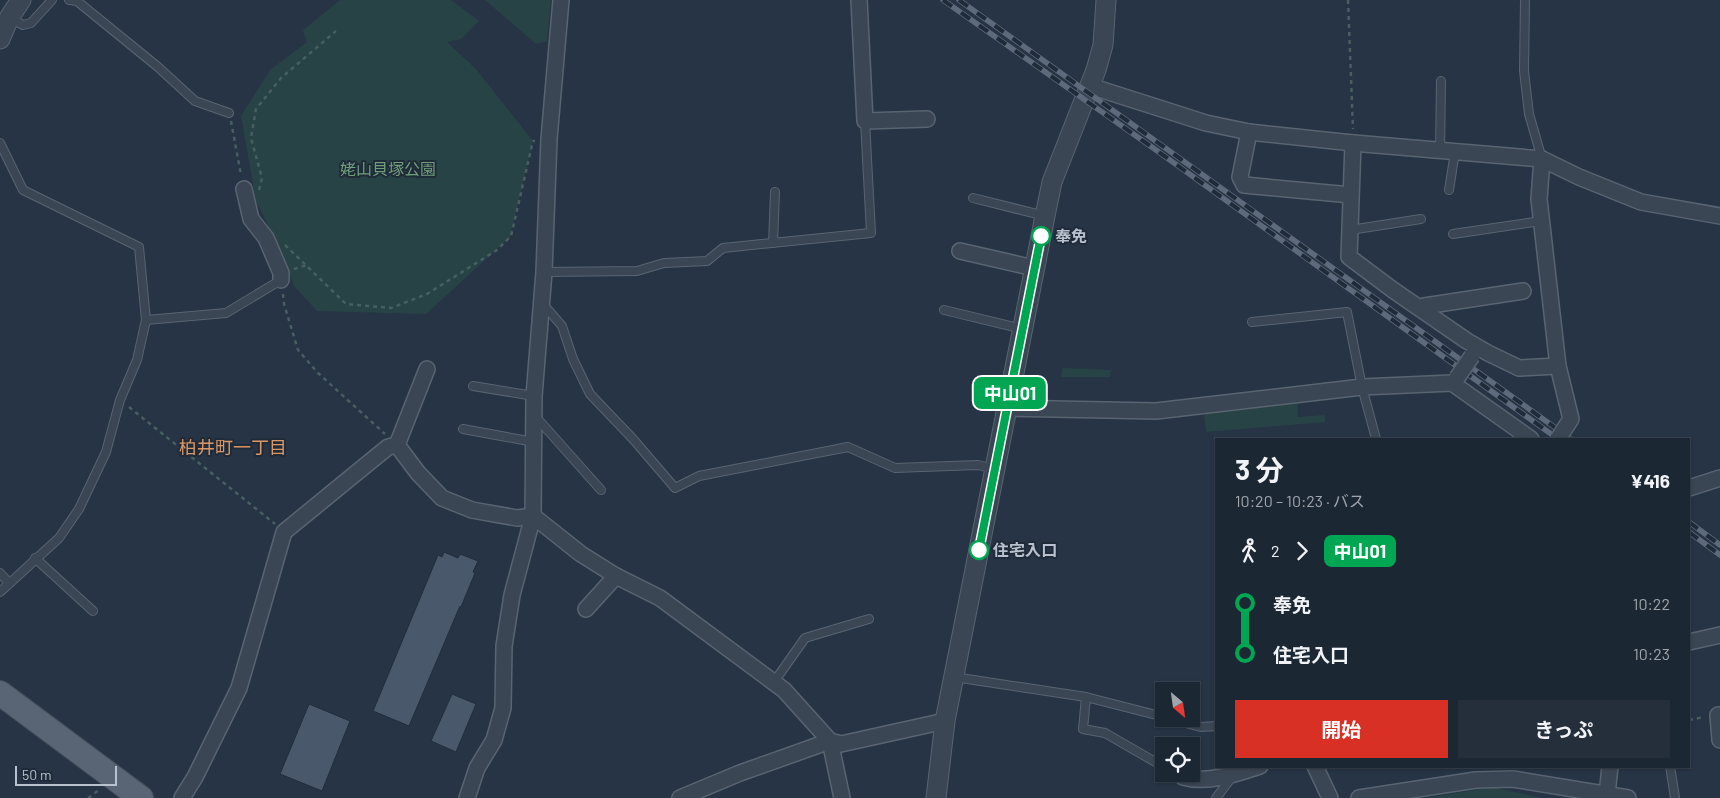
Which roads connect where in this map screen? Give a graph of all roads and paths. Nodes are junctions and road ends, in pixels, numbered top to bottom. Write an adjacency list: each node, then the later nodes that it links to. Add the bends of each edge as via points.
1 (21, 0): 9 (street)
2 (52, 0): 9 (lane, via 31,23 23,25)
3 (69, 0): 14 (lane, via 84,7 195,101)
4 (561, 0): 18 (street)
5 (859, 0): 16 (street)
6 (1106, 0): 13 (street, via 1103,45)
7 (1348, 0): 20 (path)
8 (1525, 0): 22 (lane, via 1524,71 1529,114)
9 (9, 18): 11 (street)
10 (336, 31): 24 (path, via 281,78 256,109 251,138 262,178)
11 (0, 39)
12 (1441, 81): 21 (lane)
13 (1090, 86): 17 (street, via 1206,123); 28 (street, via 1052,182)
14 (229, 113): 24 (path)
15 (926, 119): 16 (street)
16 (865, 121): 35 (lane, via 871,233)
17 (1249, 132): 20 (street); 26 (street, via 1240,177 1244,185)
18 (548, 140): 34 (path, via 533,141 511,236 497,250 427,294 391,308 346,304); 38 (street)
19 (0, 143): 44 (lane, via 23,190 139,247)
20 (1353, 143): 21 (street); 26 (street)
21 (1448, 151): 22 (street); 23 (lane)
22 (1542, 159): 29 (street, via 1641,202); 31 (street)
23 (1450, 190)
24 (251, 191): 39 (street, via 251,219 266,238)
25 (775, 192): 35 (lane)
26 (1351, 195): 32 (street)
27 (973, 198): 28 (lane)
28 (1045, 216): 37 (street)
29 (1720, 216)
30 (1421, 219): 32 (lane)
31 (1541, 221): 33 (lane); 48 (street)
32 (1350, 230): 42 (street, via 1349,257)
33 (1452, 234)
34 (278, 239)
35 (773, 243): 38 (lane, via 723,248 707,261 664,263 637,271)
36 (960, 251): 37 (street)
37 (1034, 268): 46 (street)
38 (544, 272): 41 (street)
39 (281, 280): 44 (lane, via 226,312); 62 (path, via 284,304 298,350 318,373)
40 (1523, 291): 42 (street)
41 (542, 302): 53 (street); 63 (lane, via 562,326 572,359 590,394 675,488 699,476 848,447 895,468 978,465)
42 (1418, 307): 47 (street)
43 (944, 310): 46 (lane)
44 (146, 320): 54 (lane, via 137,360)
45 (1252, 322): 52 (lane, via 1347,312)
46 (1023, 329): 55 (street)
47 (1475, 352): 48 (street, via 1519,368); 50 (street, bridge)
48 (1558, 366): 60 (street, bridge, via 1571,419)
49 (428, 368): 62 (street)
50 (1455, 381): 52 (street); 59 (street)
51 (473, 386): 53 (lane)
52 (1362, 387): 55 (street, via 1156,411); 58 (lane)
53 (534, 396): 56 (street)
54 (120, 400): 68 (path); 69 (lane, via 106,452 79,509 58,538)
55 (1007, 408): 63 (street)
56 (534, 415): 61 (street); 66 (lane)
57 (463, 429): 61 (lane)
58 (1376, 438)
59 (1531, 438)
60 (1559, 438)
61 (534, 442): 67 (street)
62 (397, 445): 67 (street, via 442,498 472,510 517,518); 68 (street, via 388,447)
63 (996, 469): 79 (street)
64 (1720, 478): 65 (street)
65 (1690, 488)
66 (601, 490)
67 (534, 516): 71 (street, via 581,554); 101 (street, via 512,595 504,646 503,708 494,740 477,768)
68 (284, 532): 100 (street, via 239,688)
69 (35, 558): 72 (lane); 75 (lane)
70 (0, 573): 72 (lane)
71 (616, 576): 74 (street); 80 (street, via 660,598)
72 (9, 583): 73 (lane)
73 (0, 592)
74 (586, 609)
75 (93, 611)
76 (869, 619): 80 (lane, via 805,638)
77 (1720, 635): 78 (street)
78 (1690, 642)
79 (954, 677): 82 (lane); 85 (street)
80 (774, 682): 89 (street)
81 (0, 692): 99 (main road)
82 (1086, 697): 83 (lane); 90 (lane, via 1082,729 1105,733)
83 (1155, 715)
84 (1720, 715): 88 (street)
85 (945, 721): 89 (street, via 840,744); 103 (street)
86 (1215, 726): 87 (lane)
87 (1200, 727)
88 (1720, 740)
89 (830, 741): 98 (street, via 740,772); 102 (street)
90 (1155, 762)
91 (1255, 768): 95 (street)
92 (1317, 768): 105 (street)
93 (1610, 768): 97 (street)
94 (1670, 768): 108 (lane)
95 (1233, 776): 96 (street); 104 (lane)
96 (1200, 779)
97 (1607, 795): 106 (street, via 1513,779 1476,780); 107 (street)
98 (689, 796)
99 (141, 798)
100 (182, 798)
101 (467, 798)
102 (842, 798)
103 (936, 798)
104 (1216, 798)
105 (1330, 798)
106 (1359, 798)
107 (1628, 798)
108 (1675, 798)

